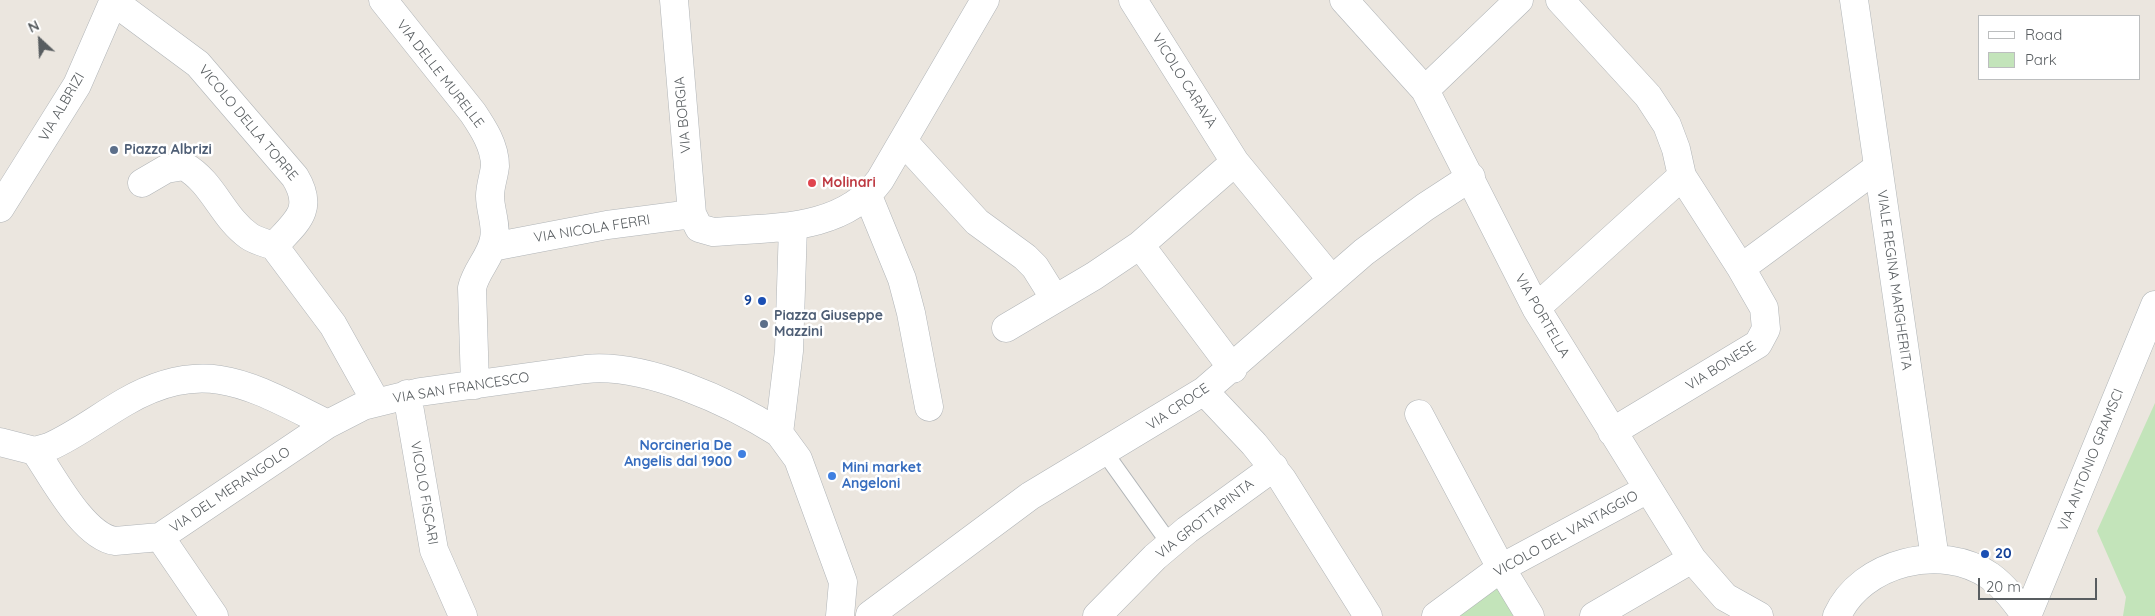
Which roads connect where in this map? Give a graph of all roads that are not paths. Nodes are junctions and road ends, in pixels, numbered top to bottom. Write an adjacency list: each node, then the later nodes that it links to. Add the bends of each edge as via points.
1 (113, 0): 18 (street, VIA ALBRIZI, via 76,86); 21 (street, VICOLO DELLA TORRE, via 198,64 294,177 304,199 303,211)
2 (382, 0): 23 (street, VIA DELLE MURELLE, via 485,132 495,166 490,196 495,238)
3 (674, 0): 19 (street, VIA BORGIA)
4 (985, 0): 11 (street)
5 (1133, 0): 12 (street, VICOLO CARAVÀ)
6 (1344, 0): 10 (street, VIA PORTELLA)
7 (1519, 0): 10 (street)
8 (1560, 0): 14 (street, VIA BONESE, via 1661,114 1676,149)
9 (1854, 0): 13 (street, VIALE REGINA MARGHERITA)
10 (1425, 90): 15 (street, VIA PORTELLA)
11 (903, 141): 17 (street); 26 (street, via 968,214 1035,267)
12 (1235, 162): 22 (street); 25 (street, VICOLO CARAVÀ)
13 (1877, 168): 24 (street); 48 (street, VIALE REGINA MARGHERITA)
14 (1682, 176): 24 (street, VIA BONESE); 28 (street)
15 (1470, 177): 25 (street, VIA CROCE, via 1383,238); 28 (street, VIA PORTELLA)
16 (142, 183): 21 (street, via 166,169 184,166 203,179 250,237)
17 (868, 196): 20 (street, via 843,212); 35 (street, via 905,288)
18 (0, 208)
19 (696, 221): 20 (street, via 713,232); 23 (street, VIA NICOLA FERRI, via 607,225)
20 (793, 226): 39 (street, via 789,351)
21 (274, 246): 34 (street, via 333,326)
22 (1140, 246): 26 (street); 30 (street)
23 (492, 247): 31 (street, VIA DELLE MURELLE, via 474,278 472,288)
24 (1741, 268): 38 (street, VIA BONESE, via 1767,319 1766,330 1758,344)
25 (1332, 280): 30 (street, VIA CROCE)
26 (1055, 299): 29 (street)
27 (2155, 305): 62 (street, VIA ANTONIO GRAMSCI)
28 (1536, 308): 38 (street, VIA PORTELLA)
29 (1006, 328)
30 (1233, 368): 32 (street, VIA CROCE)
31 (476, 385): 33 (street, VIA SAN FRANCESCO); 39 (street, VIA SAN FRANCESCO, via 586,369 625,370 676,384 745,413)
32 (1204, 392): 42 (street, VIA CROCE); 43 (street)
33 (407, 394): 34 (street, VIA SAN FRANCESCO); 52 (street, VICOLO FISCARI, via 434,550)
34 (376, 402): 37 (street, VIA SAN FRANCESCO, via 349,411)
35 (929, 407)
36 (1420, 414): 49 (street)
37 (328, 424): 41 (street, via 248,385 223,379 190,378 145,391 62,441); 45 (street, VIA DEL MERANGOLO)
38 (1612, 432): 44 (street, VIA PORTELLA)
39 (779, 433): 50 (street, via 798,459)
40 (0, 442): 41 (street)
41 (35, 450): 45 (street, via 81,518 95,532 115,541)
42 (1105, 453): 46 (lane); 54 (street, VIA CROCE, via 1014,507)
43 (1274, 467): 46 (street, VIA GROTTAPINTA); 56 (street)
44 (1648, 489): 47 (street, VIA PORTELLA); 49 (street, VICOLO DEL VANTAGGIO)
45 (160, 537): 51 (street, VIA DEL MERANGOLO)
46 (1170, 544): 55 (street, VIA GROTTAPINTA)
47 (1692, 559): 59 (street); 60 (street, VIA PORTELLA, via 1725,596)
48 (1934, 559): 61 (street, via 1906,561 1880,572 1857,588); 62 (street, via 1962,564 1988,575 2010,594)
49 (1501, 568): 57 (street, VICOLO DEL VANTAGGIO); 58 (street)
50 (842, 582): 53 (street); 54 (street)
51 (214, 616)
52 (462, 616)
53 (840, 616)
54 (871, 616)
55 (1097, 616)
56 (1368, 616)
57 (1436, 616)
58 (1530, 616)
59 (1594, 616)
60 (1759, 616)
61 (1837, 616)
62 (2026, 616)

